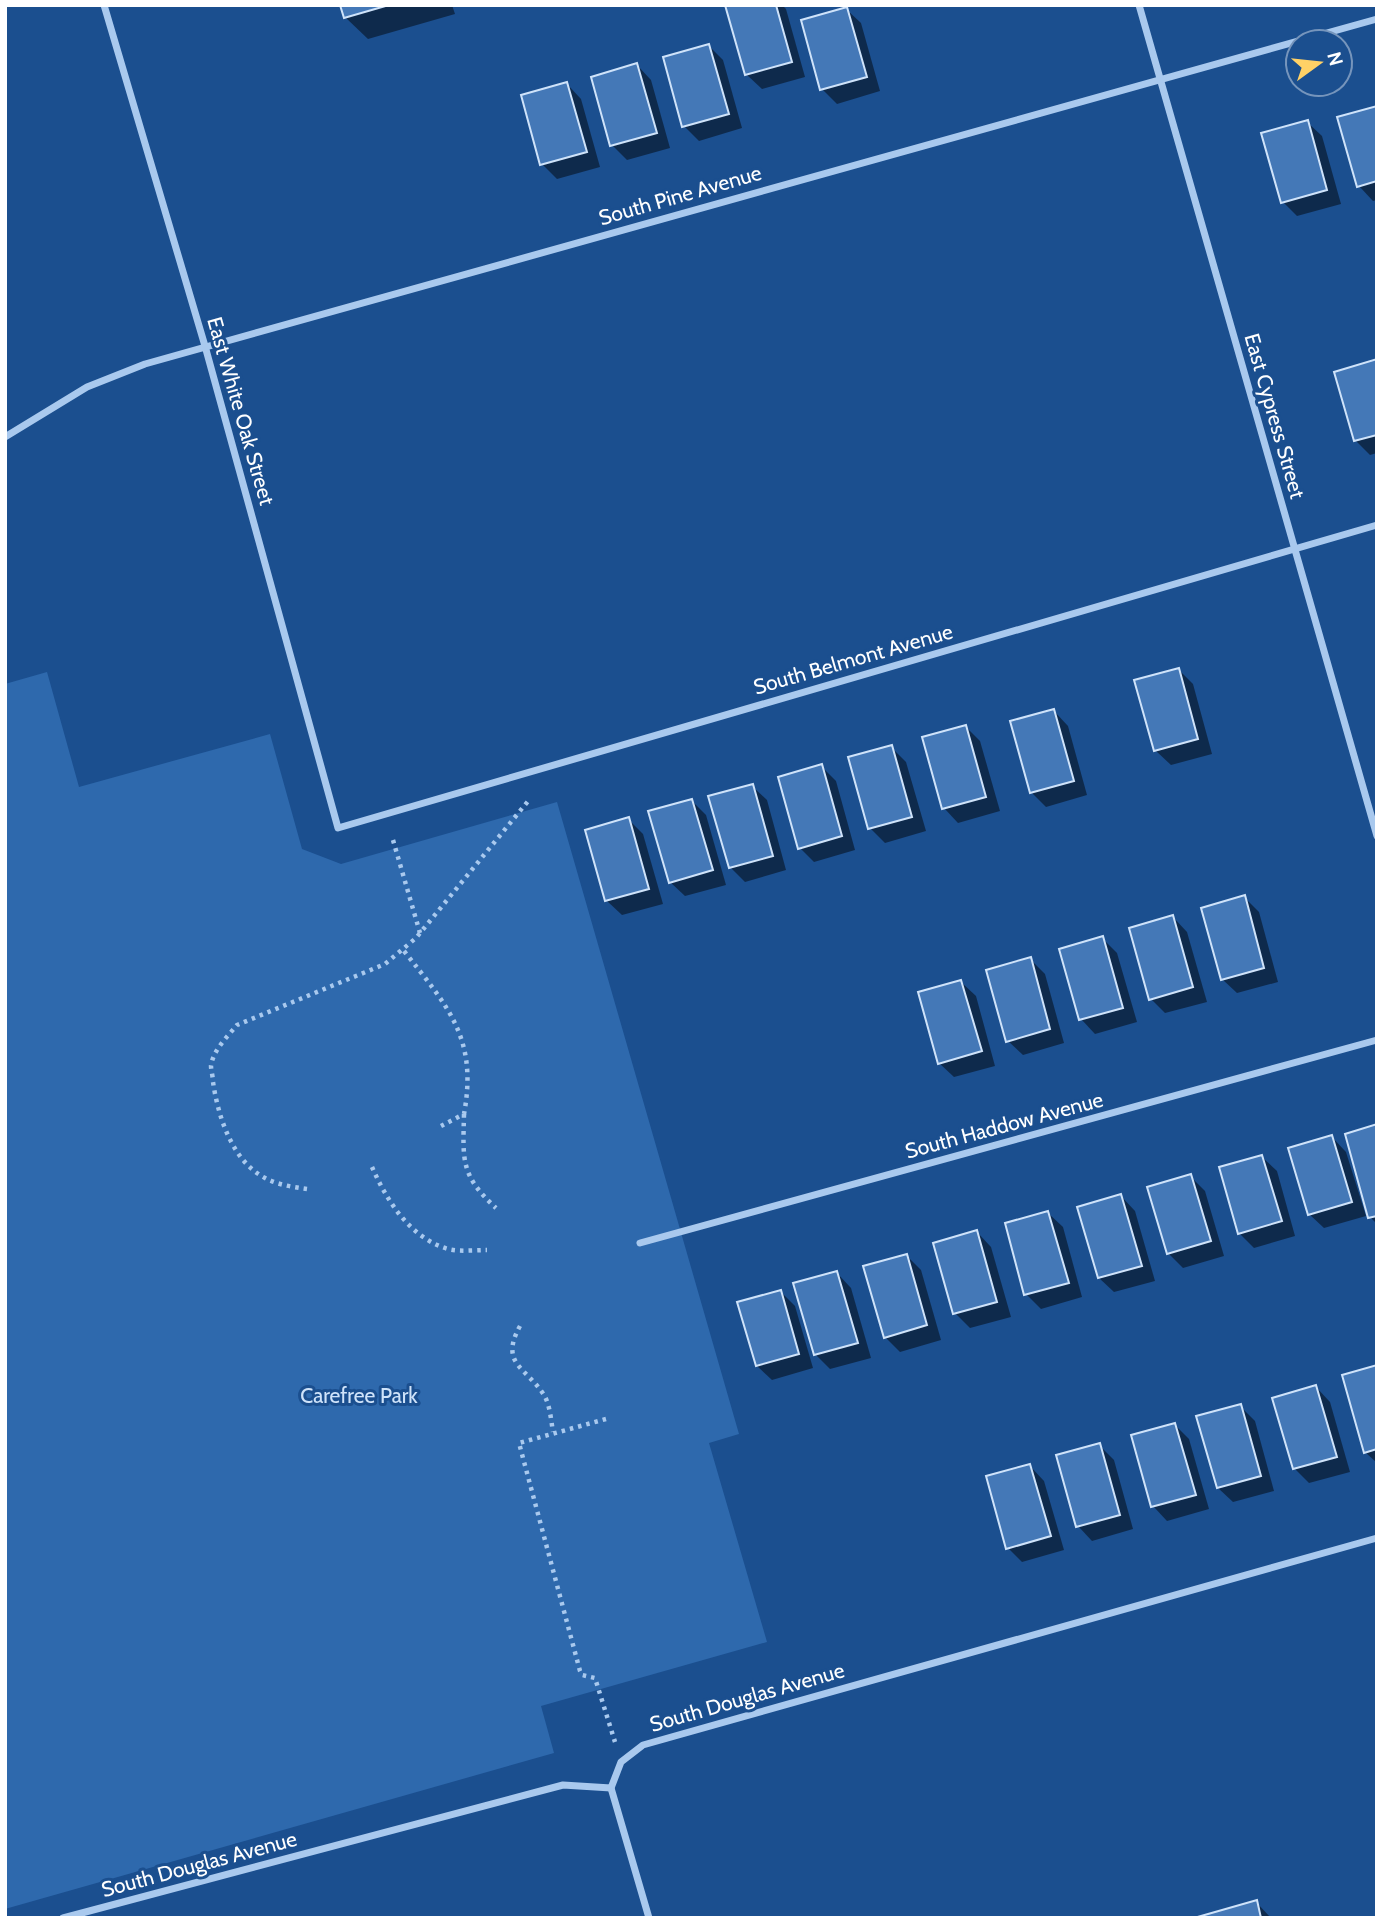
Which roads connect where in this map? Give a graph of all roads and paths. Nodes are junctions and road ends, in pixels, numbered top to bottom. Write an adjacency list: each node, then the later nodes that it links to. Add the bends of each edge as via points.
1 (104, 5): 5 (street, East White Oak Street)
2 (1139, 5): 4 (street, East Cypress Street)
3 (1377, 19): 4 (street, South Pine Avenue)
4 (1160, 79): 5 (street, South Pine Avenue); 8 (street, East Cypress Street)
5 (205, 346): 6 (street, South Pine Avenue, via 87,387); 10 (street, East White Oak Street)
6 (5, 437)
7 (1377, 525): 8 (street, South Belmont Avenue)
8 (1294, 548): 10 (street, South Belmont Avenue); 11 (street, East Cypress Street)
9 (530, 800): 13 (path)
10 (338, 828)
11 (1377, 836)
12 (393, 840): 13 (path)
13 (420, 934): 14 (path)
14 (404, 951): 16 (path, via 446,1004 458,1027 467,1056); 19 (path, via 386,964 237,1025 211,1065 216,1105 229,1138 245,1161 264,1178)
15 (1377, 1040): 21 (street, South Haddow Avenue)
16 (464, 1114): 17 (path); 20 (path, via 467,1171 478,1191)
17 (441, 1126)
18 (372, 1167): 22 (path, via 390,1203 429,1241 450,1250)
19 (307, 1189)
20 (496, 1208)
21 (640, 1243)
22 (486, 1250)
23 (520, 1326): 25 (path, via 512,1340 516,1363 545,1397)
24 (606, 1419): 25 (path)
25 (553, 1432): 27 (path, via 519,1443 580,1671 595,1678)
26 (1377, 1538): 27 (street, South Douglas Avenue, via 643,1745)
27 (621, 1762): 28 (street)
28 (611, 1787): 29 (street, South Douglas Avenue, via 563,1785); 30 (street)
29 (63, 1918)
30 (649, 1918)

